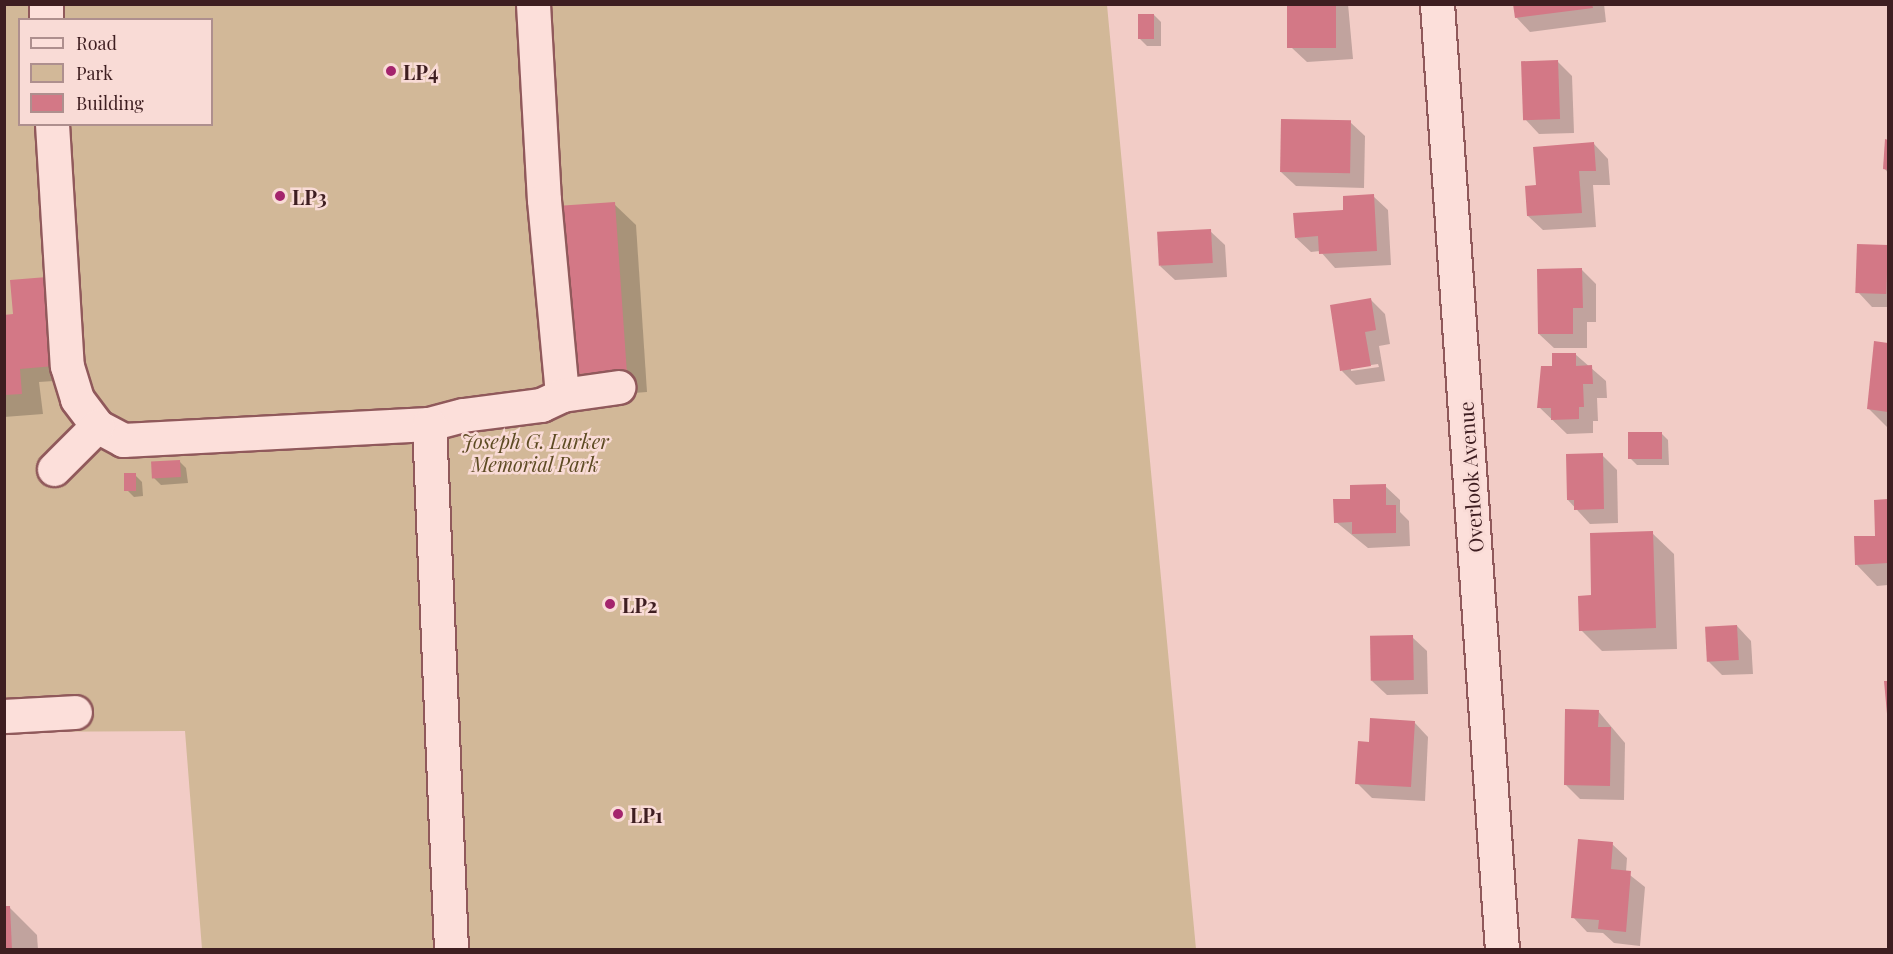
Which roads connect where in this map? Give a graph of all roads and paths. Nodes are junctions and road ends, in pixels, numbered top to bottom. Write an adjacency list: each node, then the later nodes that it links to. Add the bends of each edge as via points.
1 (533, 4): 5 (street, via 544,200)
2 (1437, 4): 12 (street, Overlook Avenue)
3 (52, 126): 7 (street, via 67,366 77,399)
4 (618, 387): 5 (street)
5 (562, 394): 6 (street, via 541,405 463,415)
6 (429, 424): 7 (street, via 123,440); 11 (street)
7 (97, 426): 8 (street)
8 (54, 469)
9 (75, 712): 10 (street)
10 (4, 716)
11 (451, 950)
12 (1502, 950)

